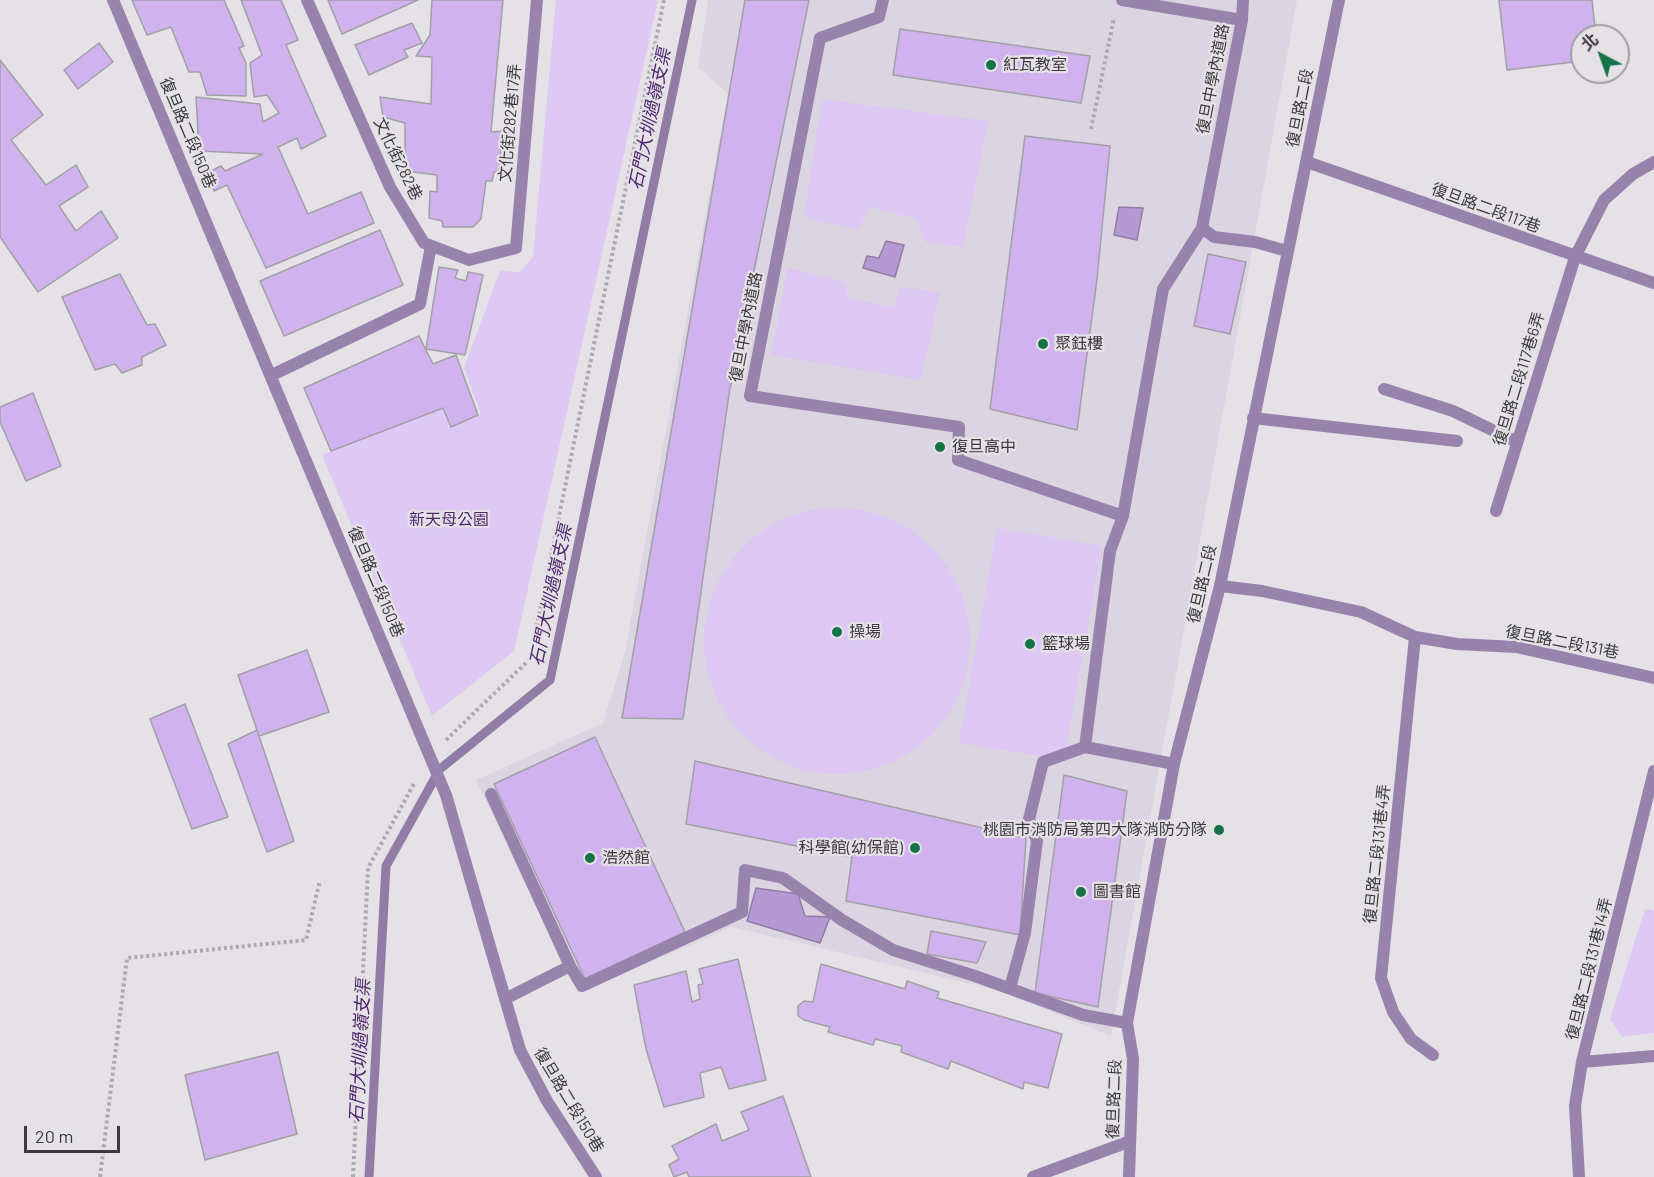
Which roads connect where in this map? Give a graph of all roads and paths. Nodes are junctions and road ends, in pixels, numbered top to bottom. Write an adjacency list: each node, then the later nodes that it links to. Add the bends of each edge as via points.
1 (113, 0): 20 (street, 復旦路二段150巷)
2 (307, 0): 15 (street, 文化街282巷, via 390,187 424,243)
3 (537, 0): 16 (street, 文化街282巷17弄)
4 (664, 0): 31 (path, via 530,659)
5 (883, 0): 26 (street, 復旦中學內道路, via 879,16 820,38 750,396 959,427 958,460)
6 (1122, 0): 10 (street, 復旦中學內道路)
7 (1243, 0): 10 (street)
8 (1339, 0): 12 (street, 復旦路二段)
9 (1115, 13): 11 (path)
10 (1242, 20): 14 (street, 復旦中學內道路)
11 (1091, 129)
12 (1307, 162): 17 (street, 復旦路二段); 18 (street, 復旦路二段117巷)
13 (1654, 162): 18 (street, 復旦路二段117巷6弄, via 1633,174 1604,200)
14 (1202, 228): 17 (street, via 1214,237); 26 (street, 復旦中學內道路, via 1163,289)
15 (431, 246): 16 (street, 文化街282巷, via 469,260); 20 (street, via 420,304)
16 (516, 248)
17 (1287, 251): 22 (street, 復旦路二段)
18 (1575, 257): 19 (street, 復旦路二段117巷); 24 (street, 復旦路二段117巷6弄)
19 (1654, 283)
20 (272, 375): 31 (street, 復旦路二段150巷)
21 (1384, 388): 24 (street, via 1453,411)
22 (1253, 418): 23 (street); 27 (street, 復旦路二段)
23 (1457, 441)
24 (1517, 442): 25 (street, 復旦路二段117巷6弄)
25 (1496, 511)
26 (1123, 516): 30 (street, 復旦中學內道路, via 1110,551)
27 (1220, 586): 28 (street, 復旦路二段131巷, via 1361,612); 32 (street, 復旦路二段)
28 (1415, 637): 29 (street, 復旦路二段131巷, via 1457,644 1516,646); 40 (street, 復旦路二段131巷4弄, via 1381,978 1393,1012 1411,1039)
29 (1654, 678)
30 (1085, 747): 32 (street); 37 (street, via 1043,762 1029,819 1037,841 1025,933)
31 (430, 755): 38 (street, 復旦路二段150巷, via 446,795); 45 (path, via 368,868)
32 (1174, 764): 39 (street, 復旦路二段)
33 (1654, 771): 42 (street, 復旦路二段131巷14弄)
34 (492, 794): 36 (street)
35 (320, 880): 44 (path, via 306,940 127,958)
36 (570, 966): 37 (street, via 582,986 742,912 745,870 783,878 893,950); 38 (street)
37 (1010, 988): 39 (street, via 1083,1015)
38 (505, 999): 46 (street, 復旦路二段150巷, via 520,1050 547,1101)
39 (1127, 1023): 43 (street, 復旦路二段, via 1133,1059)
40 (1433, 1055)
41 (1654, 1056): 42 (street)
42 (1582, 1062): 49 (street, 復旦路二段131巷14弄, via 1575,1106)
43 (1128, 1142): 47 (street); 48 (street, 復旦路二段)
44 (100, 1177)
45 (353, 1177)
46 (596, 1177)
47 (1033, 1177)
48 (1129, 1177)
49 (1579, 1177)

